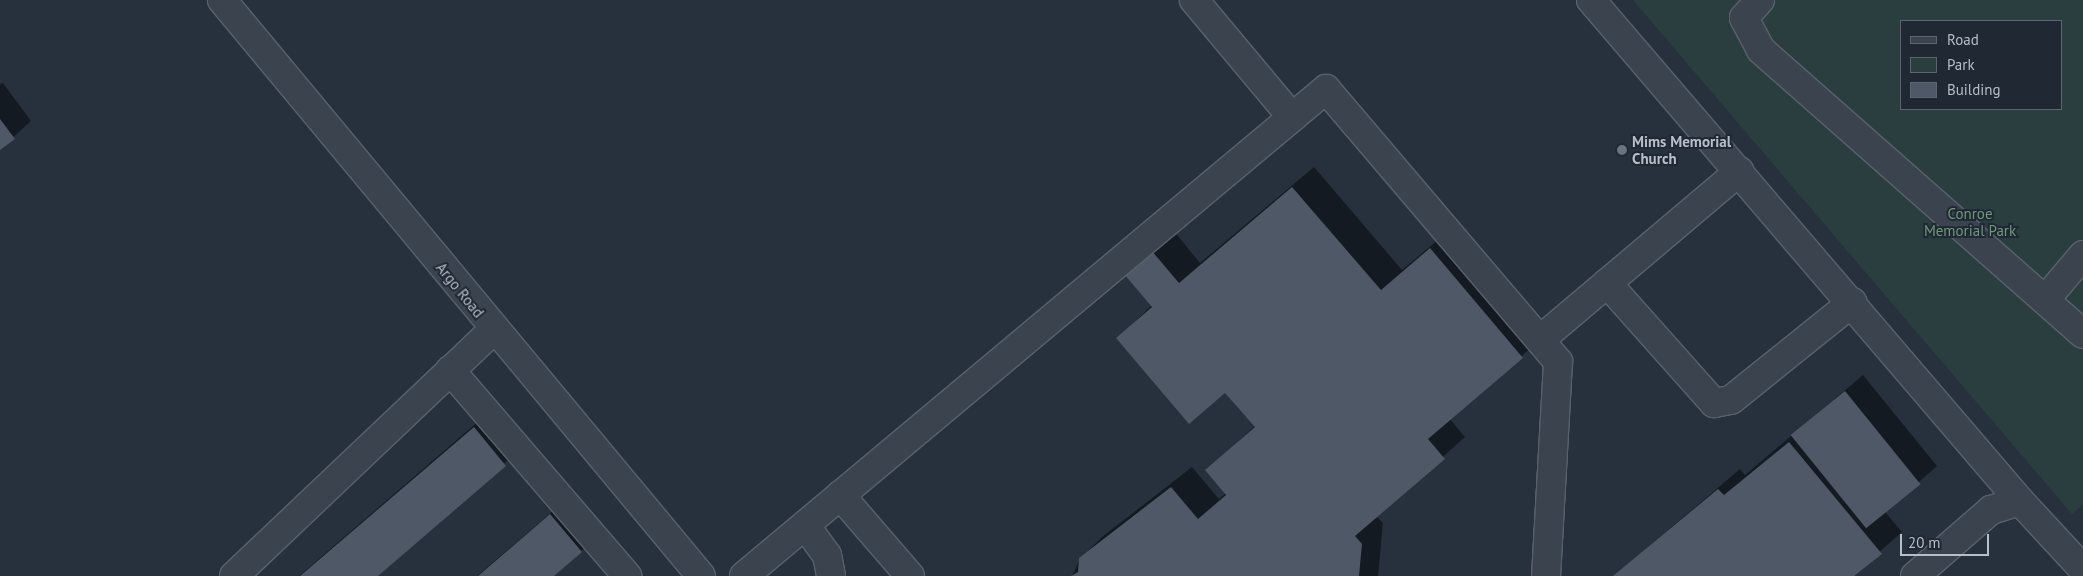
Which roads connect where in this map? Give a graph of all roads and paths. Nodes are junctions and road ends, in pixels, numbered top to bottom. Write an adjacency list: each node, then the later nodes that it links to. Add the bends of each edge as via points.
1 (222, 0): 11 (street, Argo Road)
2 (1194, 0): 5 (street)
3 (1591, 0): 6 (street)
4 (1760, 0): 9 (street, via 1744,18 1761,50)
5 (1292, 117): 13 (street, via 1326,89); 15 (street)
6 (1740, 171): 8 (street); 10 (street)
7 (2083, 256): 9 (street)
8 (1607, 283): 10 (street, via 1714,403 1731,400); 13 (street)
9 (2045, 300): 12 (street)
10 (1853, 302): 16 (street)
11 (493, 330): 14 (street); 21 (street, Argo Road)
12 (2083, 334)
13 (1541, 339): 25 (street, via 1558,362)
14 (450, 370): 19 (street); 20 (street)
15 (840, 495): 17 (street); 24 (street)
16 (2020, 501): 18 (street); 26 (street, via 1991,510)
17 (805, 525): 22 (street); 23 (street, via 827,555)
18 (2083, 570)
19 (234, 576)
20 (627, 576)
21 (701, 576)
22 (744, 576)
23 (831, 576)
24 (910, 576)
25 (1546, 576)
26 (1915, 576)

